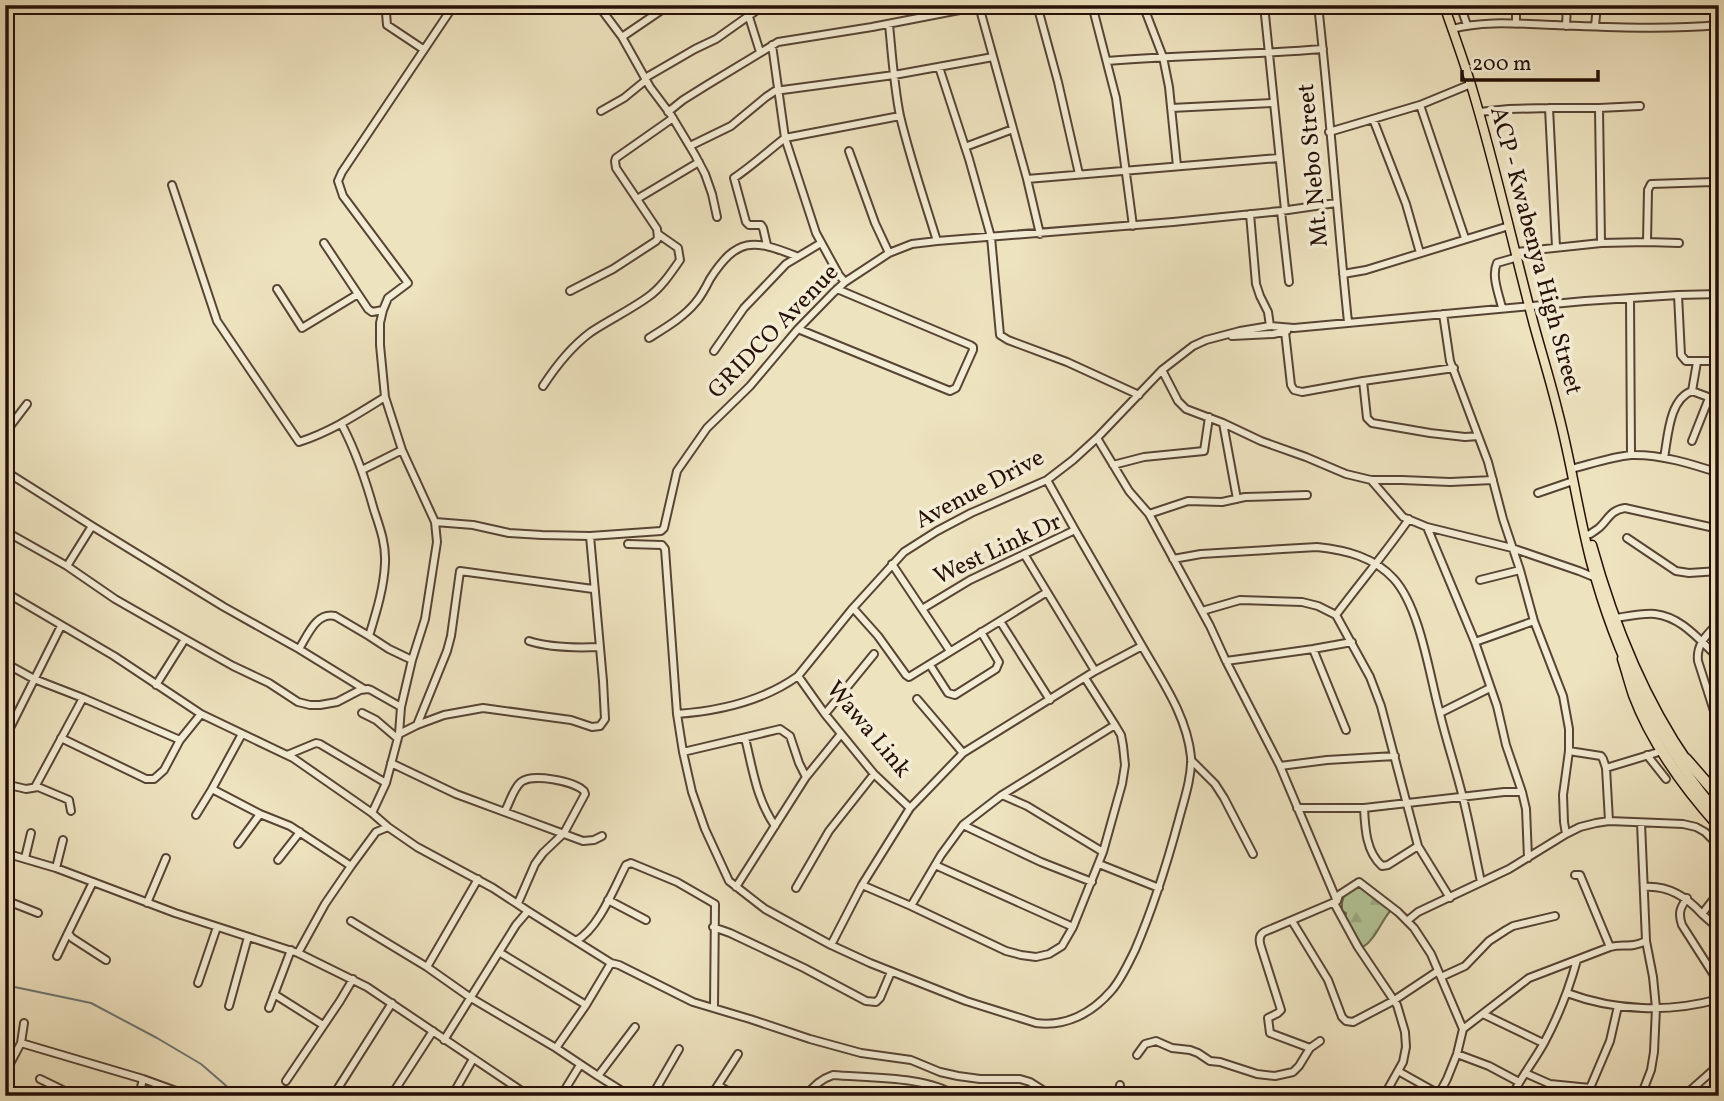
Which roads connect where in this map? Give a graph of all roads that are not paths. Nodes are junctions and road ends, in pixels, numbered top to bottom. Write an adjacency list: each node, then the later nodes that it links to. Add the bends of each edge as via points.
1 (390, 5): 28 (street, via 387,25)
2 (598, 5): 26 (street)
3 (669, 5): 26 (street)
4 (764, 5): 18 (street)
5 (1037, 5): 61 (street)
6 (1092, 5): 34 (street)
7 (1145, 5): 33 (street)
8 (1251, 5): 16 (street)
9 (1318, 5): 29 (street, Mt. Nebo Street)
10 (1444, 5): 25 (main road, ACP - Kwabenya High Street)
11 (1460, 5): 21 (street)
12 (1516, 5): 20 (street)
13 (1567, 5): 23 (street)
14 (1597, 5): 24 (street)
15 (980, 6): 19 (street); 32 (street)
16 (1264, 6): 31 (street)
17 (449, 7): 28 (street)
18 (749, 17): 30 (street); 37 (street)
19 (889, 24): 27 (street); 36 (street)
20 (1516, 24): 21 (street); 23 (street)
21 (1467, 25): 25 (street)
22 (1719, 25): 24 (street)
23 (1566, 26): 24 (street)
24 (1595, 26)
25 (1452, 29): 38 (main road, ACP - Kwabenya High Street)
26 (622, 37): 37 (street)
27 (772, 45): 30 (street); 39 (street)
28 (423, 49): 100 (street, via 338,181 343,196 408,284 388,298)
29 (1323, 50): 31 (street); 52 (street, Mt. Nebo Street)
30 (760, 52): 48 (street, via 683,100)
31 (1269, 54): 33 (street); 40 (street)
32 (993, 57): 35 (street); 51 (street)
33 (1163, 57): 34 (street); 44 (street)
34 (1107, 61): 60 (street)
35 (939, 67): 36 (street); 55 (street)
36 (894, 75): 39 (street); 49 (street)
37 (646, 79): 46 (street); 48 (street)
38 (1471, 84): 41 (street); 47 (main road, ACP - Kwabenya High Street)
39 (778, 91): 53 (street); 54 (street, via 732,126)
40 (1274, 103): 44 (street); 57 (street)
41 (1420, 105): 50 (street); 75 (street)
42 (1640, 106): 43 (street)
43 (1599, 107): 45 (street); 80 (street)
44 (1171, 108): 59 (street)
45 (1549, 108): 47 (street); 83 (street)
46 (601, 111)
47 (1479, 112): 71 (main road, ACP - Kwabenya High Street)
48 (671, 115): 54 (street); 65 (street, via 616,158 616,168)
49 (900, 116): 53 (street); 76 (street)
50 (1373, 119): 52 (street); 85 (street)
51 (1013, 129): 55 (street); 62 (street)
52 (1329, 132): 66 (street, Mt. Nebo Street)
53 (785, 138): 79 (street); 82 (street, via 734,178 746,222 763,228)
54 (690, 146): 58 (street)
55 (965, 146): 74 (street)
56 (849, 151): 84 (street)
57 (1279, 158): 59 (street); 67 (street)
58 (699, 162): 65 (street); 69 (street)
59 (1177, 166): 60 (street)
60 (1126, 171): 61 (street); 70 (street)
61 (1079, 174): 62 (street)
62 (1027, 179): 73 (street)
63 (172, 185): 124 (street, via 217,321 299,442)
64 (1719, 187): 77 (street, via 1713,182 1651,184)
65 (637, 199): 72 (street)
66 (1336, 203): 67 (street, GRIDCO Avenue); 88 (street, Mt. Nebo Street)
67 (1283, 211): 68 (street, GRIDCO Avenue); 90 (street)
68 (1250, 214): 70 (street, GRIDCO Avenue); 103 (street, via 1256,284)
69 (717, 217)
70 (1133, 226): 73 (street, GRIDCO Avenue)
71 (1509, 226): 75 (street); 86 (main road, ACP - Kwabenya High Street)
72 (658, 234): 93 (street, via 642,251); 115 (street, via 678,248 677,265 649,297 576,345)
73 (1040, 234): 74 (street, GRIDCO Avenue)
74 (991, 237): 76 (street, GRIDCO Avenue); 117 (street, via 1000,335)
75 (1465, 239): 85 (street)
76 (937, 241): 84 (street, GRIDCO Avenue)
77 (1647, 242): 80 (street); 81 (street)
78 (324, 243): 94 (street)
79 (821, 243): 87 (street); 89 (street)
80 (1601, 243): 83 (street)
81 (1679, 243)
82 (767, 245): 87 (street); 108 (street, via 746,245 730,254 696,303)
83 (1556, 247): 86 (street)
84 (889, 253): 89 (street, GRIDCO Avenue)
85 (1420, 253): 88 (street)
86 (1517, 255): 98 (main road, ACP - Kwabenya High Street); 99 (street, via 1494,267)
87 (796, 256): 109 (street, via 744,308)
88 (1343, 274): 102 (street, Mt. Nebo Street)
89 (845, 282): 92 (street, GRIDCO Avenue)
90 (1289, 282)
91 (277, 289): 94 (street, via 302,328)
92 (837, 289): 105 (street, GRIDCO Avenue); 105 (street, via 973,347 956,387 950,391)
93 (570, 290)
94 (358, 294): 100 (street, via 370,311)
95 (1719, 294): 96 (street)
96 (1678, 295): 97 (street); 111 (street, via 1681,355)
97 (1630, 298): 98 (street); 130 (street)
98 (1529, 306): 99 (street); 133 (main road, ACP - Kwabenya High Street)
99 (1502, 308): 101 (street)
100 (383, 310): 118 (street, via 380,345)
101 (1443, 314): 102 (street); 112 (street)
102 (1348, 323): 104 (street)
103 (1270, 327): 104 (street); 107 (street)
104 (1294, 328): 106 (street)
105 (797, 329): 153 (street, GRIDCO Avenue, via 683,461 664,528)
106 (1285, 332): 107 (street); 114 (street, via 1294,390)
107 (1226, 335): 113 (street, Avenue Drive, via 1193,346)
108 (649, 338)
109 (714, 351)
110 (1719, 361): 111 (street)
111 (1697, 362): 116 (street)
112 (1454, 368): 114 (street); 126 (street)
113 (1162, 370): 117 (street, Avenue Drive); 122 (street, via 1181,405)
114 (1363, 381): 126 (street, via 1367,418 1372,423)
115 (543, 386)
116 (1692, 391): 119 (street); 131 (street, via 1678,402)
117 (1139, 395): 127 (street, Avenue Drive)
118 (385, 397): 124 (street); 129 (street)
119 (1709, 398): 120 (street); 128 (street)
120 (1719, 401)
121 (27, 404): 125 (street)
122 (1209, 417): 123 (street); 132 (street, via 1204,451)
123 (1223, 423): 138 (street); 143 (street)
124 (342, 425): 134 (street)
125 (5, 433)
126 (1478, 436): 139 (street)
127 (1097, 438): 132 (street); 137 (street, Avenue Drive)
128 (1692, 441)
129 (402, 450): 134 (street); 146 (street)
130 (1631, 455): 131 (street); 133 (street)
131 (1664, 458): 136 (street)
132 (1113, 464): 144 (street)
133 (1571, 469): 140 (main road); 152 (main road)
134 (362, 470): 181 (street, via 385,554)
135 (5, 471): 147 (street)
136 (1719, 473)
137 (1047, 480): 150 (street); 160 (street, Avenue Drive, via 971,513 904,552)
138 (1371, 480): 139 (street); 145 (street)
139 (1493, 480): 156 (street)
140 (1573, 481): 141 (street); 158 (main road)
141 (1538, 493)
142 (1307, 495): 143 (street)
143 (1237, 499): 144 (street, via 1181,502)
144 (1149, 514): 159 (street)
145 (1409, 519): 148 (street); 161 (street)
146 (435, 522): 153 (street, GRIDCO Avenue, via 473,524 509,533); 195 (street, via 437,542 425,619)
147 (92, 526): 162 (street); 189 (street)
148 (1427, 527): 156 (street); 185 (street)
149 (1719, 529): 152 (street, via 1625,508 1611,513)
150 (1075, 530): 157 (street, West Link Dr); 187 (street, West Link Dr)
151 (5, 531): 162 (street)
152 (1590, 534): 158 (main road)
153 (590, 536): 168 (street)
154 (1627, 538): 165 (street, via 1676,571)
155 (628, 544): 213 (street, via 664,546)
156 (1512, 548): 163 (street); 164 (street)
157 (1024, 554): 170 (street); 172 (street, West Link Dr)
158 (1593, 558): 164 (street); 166 (main road); 175 (main road)
159 (1173, 559): 161 (street, via 1317,547 1348,552); 173 (street)
160 (892, 564): 171 (street, Avenue Drive); 172 (street)
161 (1377, 565): 174 (street); 212 (street, via 1396,581 1410,605)
162 (67, 566): 182 (street)
163 (1520, 570): 167 (street); 177 (street)
164 (1579, 571): 166 (street)
165 (1719, 571)
166 (1596, 578): 194 (main road)
167 (1480, 580)
168 (593, 589): 188 (street); 216 (street, via 460,571 447,651)
169 (5, 592): 179 (street)
170 (1047, 592): 176 (street); 199 (street)
171 (853, 608): 198 (street, via 906,675 913,676); 200 (street, Avenue Drive)
172 (922, 609): 191 (street)
173 (1202, 611): 174 (street, via 1240,600 1302,602); 196 (street)
174 (1336, 615): 184 (street)
175 (1616, 618): 186 (street, via 1668,617); 233 (main road, via 1648,696)
176 (1000, 621): 180 (street); 208 (street)
177 (1534, 621): 185 (street); 226 (street, via 1563,696)
178 (1719, 622): 186 (street)
179 (61, 626): 202 (street); 203 (street)
180 (981, 632): 191 (street); 198 (street, via 999,662 986,676 952,695)
181 (369, 636): 189 (street, via 329,614 317,620); 195 (street)
182 (185, 639): 203 (street); 205 (street, via 298,702 337,702)
183 (529, 641): 188 (street)
184 (1352, 642): 190 (street); 232 (street, via 1381,706)
185 (1475, 642): 204 (street)
186 (1701, 642): 193 (street); 215 (street, via 1698,661)
187 (1142, 646): 199 (street); 234 (street, West Link Dr, via 1187,731)
188 (599, 647): 216 (street, via 605,719 600,726 483,708)
189 (299, 649): 205 (street)
190 (1313, 649): 196 (street); 218 (street)
191 (950, 651): 198 (street)
192 (874, 654): 214 (street)
193 (1719, 658)
194 (1623, 659): 227 (highway); 258 (main road, via 1664,737)
195 (412, 660): 209 (street)
196 (1226, 661): 236 (street)
197 (5, 663): 202 (street)
198 (930, 665)
199 (1094, 671): 201 (street)
200 (798, 676): 213 (street, via 774,691 729,707); 214 (street, Wawa Link)
201 (1085, 678): 208 (street); 217 (street)
202 (34, 679): 206 (street); 222 (street)
203 (156, 685): 210 (street)
204 (1490, 688): 212 (street); 245 (street)
205 (365, 689): 209 (street)
206 (83, 698): 223 (street); 225 (street)
207 (917, 699): 229 (street)
208 (1050, 700): 229 (street)
209 (401, 707): 221 (street)
210 (201, 713): 219 (street); 225 (street)
211 (362, 713): 221 (street)
212 (1440, 713): 247 (street)
213 (677, 714): 228 (street)
214 (825, 714): 220 (street, Wawa Link)
215 (1719, 720)
216 (417, 725): 221 (street)
217 (1115, 725): 246 (street); 275 (street, via 1125,765)
218 (1346, 730)
219 (242, 734): 230 (street); 244 (street)
220 (841, 734): 238 (street, Wawa Link); 239 (street)
221 (398, 736): 235 (street)
222 (5, 738)
223 (61, 738): 225 (street, via 150,780 164,770); 243 (street)
224 (745, 738): 228 (street); 239 (street, via 775,729 784,731); 263 (street, via 755,785)
225 (180, 740)
226 (1569, 751): 237 (street, via 1601,756); 269 (street, via 1563,795)
227 (1662, 751): 231 (street); 264 (highway)
228 (682, 752): 292 (street, via 705,830)
229 (964, 753): 251 (street)
230 (287, 755): 241 (street, via 320,744); 256 (street)
231 (1647, 755): 237 (street); 240 (street)
232 (1395, 756): 236 (street); 249 (street)
233 (1686, 759): 248 (highway); 250 (main road)
234 (1191, 760): 277 (street, via 1215,784); 295 (street)
235 (391, 763): 241 (street); 255 (street)
236 (1280, 766): 252 (street)
237 (1606, 768): 260 (street)
238 (874, 774): 251 (street, Wawa Link); 294 (street, via 829,831)
239 (806, 777): 263 (street)
240 (1666, 779)
241 (386, 783): 256 (street)
242 (5, 784): 243 (street)
243 (35, 787): 254 (street, via 69,800)
244 (212, 789): 257 (street); 259 (street)
245 (1522, 792): 247 (street); 280 (street)
246 (1002, 795): 262 (street); 275 (street)
247 (1463, 797): 249 (street); 290 (street)
248 (1719, 797)
249 (1407, 804): 253 (street); 273 (street)
250 (1719, 804)
251 (910, 808): 291 (street)
252 (1297, 808): 253 (street); 301 (street)
253 (1364, 808): 273 (street, via 1367,840 1382,866)
254 (71, 811)
255 (505, 811): 268 (street); 268 (street, via 517,786 526,779 578,786 585,794)
256 (372, 813): 265 (street)
257 (260, 814): 266 (street); 272 (street)
258 (1719, 814)
259 (196, 815)
260 (1609, 821): 261 (street); 269 (street)
261 (1641, 823): 274 (street, via 1696,827); 293 (street)
262 (963, 825): 283 (street); 289 (street)
263 (775, 826): 292 (street)
264 (1719, 826)
265 (388, 827): 284 (street, via 376,832); 287 (street)
266 (300, 832): 281 (street); 284 (street)
267 (32, 833): 278 (street)
268 (564, 833): 270 (street, via 583,841); 303 (street, via 535,864)
269 (1566, 834): 280 (street)
270 (602, 836)
271 (63, 840): 285 (street)
272 (238, 844)
273 (1418, 846): 297 (street)
274 (1719, 846)
275 (1103, 852): 282 (street)
276 (5, 853): 278 (street)
277 (1253, 854)
278 (25, 858): 285 (street)
279 (166, 858): 302 (street)
280 (1528, 858): 290 (street)
281 (278, 860)
282 (1099, 864): 289 (street); 295 (street)
283 (935, 865): 304 (street); 315 (street)
284 (351, 866): 324 (street)
285 (55, 868): 288 (street)
286 (1575, 875): 322 (street, via 1580,875)
287 (478, 879): 303 (street); 330 (street)
288 (93, 882): 302 (street); 317 (street)
289 (1092, 882): 315 (street)
290 (1481, 882): 297 (street)
291 (862, 885): 304 (street); 321 (street)
292 (736, 887): 321 (street, via 765,909)
293 (1644, 887): 298 (street, via 1662,887); 320 (street)
294 (796, 888)
295 (1159, 888): 331 (street, via 1129,963 1113,989 1071,1021 1037,1023)
296 (1719, 892): 307 (street)
297 (1450, 898): 312 (street)
298 (1687, 898): 307 (street); 335 (street, via 1679,915 1682,925)
299 (5, 900): 306 (street)
300 (608, 900): 309 (street); 314 (street, via 631,863 714,903); 319 (street, via 590,930)
301 (1335, 902): 310 (street); 312 (street, via 1359,882); 340 (street)
302 (148, 903): 313 (street)
303 (518, 903): 305 (street)
304 (911, 906): 315 (street, via 1006,951 1036,957 1062,946)
305 (528, 911): 319 (street); 325 (street)
306 (38, 913)
307 (1702, 914): 316 (street)
308 (1555, 916): 332 (street, via 1513,926 1489,941 1465,966)
309 (646, 920)
310 (1292, 920): 340 (street, via 1346,1021 1353,1022); 359 (street, via 1261,934 1281,1010 1268,1018 1269,1029 1273,1035)
311 (351, 921): 330 (street)
312 (1408, 921): 332 (street)
313 (217, 927): 318 (street); 334 (street)
314 (713, 927): 331 (street, via 866,1002 880,998); 346 (street)
315 (1073, 927)
316 (1719, 929)
317 (68, 933): 326 (street); 327 (street)
318 (248, 937): 323 (street); 343 (street)
319 (576, 941): 329 (street)
320 (1646, 941): 322 (street); 347 (street)
321 (831, 945): 331 (street)
322 (1610, 947): 328 (street)
323 (291, 950): 324 (street); 337 (street)
324 (298, 953): 333 (street)
325 (499, 953): 338 (street); 342 (street)
326 (57, 956)
327 (106, 960)
328 (1577, 960): 336 (street); 348 (street, via 1530,978)
329 (611, 963): 342 (street); 346 (street)
330 (427, 967): 338 (street)
331 (891, 972)
332 (1439, 974): 340 (street); 352 (street)
333 (353, 979): 341 (street); 350 (street)
334 (198, 983)
335 (1719, 983)
336 (1567, 993): 344 (street); 357 (street)
337 (274, 994): 345 (street); 350 (street)
338 (471, 998): 354 (street); 358 (street)
339 (1719, 999): 347 (street)
340 (1393, 1001): 367 (street, via 1405,1032 1406,1047)
341 (391, 1003): 353 (street); 386 (street)
342 (586, 1005): 358 (street)
343 (229, 1006)
344 (1618, 1006): 347 (street); 379 (street, via 1610,1041)
345 (269, 1008)
346 (714, 1008): 380 (street, via 839,1048 911,1060 940,1072 1020,1079)
347 (1656, 1008): 403 (street, via 1653,1061)
348 (1483, 1014): 352 (street); 357 (street)
349 (24, 1023): 356 (street)
350 (323, 1025): 373 (street)
351 (635, 1027): 370 (street)
352 (1464, 1029): 363 (street)
353 (433, 1031): 354 (street); 387 (street)
354 (444, 1040): 364 (street)
355 (1320, 1041): 359 (street)
356 (21, 1043): 368 (street); 372 (street)
357 (1543, 1043): 369 (street)
358 (556, 1048): 365 (street)
359 (1310, 1048): 362 (street, via 1293,1072 1275,1076 1210,1061 1156,1041 1145,1044)
360 (679, 1049): 393 (street)
361 (738, 1054): 375 (street)
362 (1137, 1055)
363 (1457, 1055): 374 (street); 381 (street)
364 (473, 1059): 378 (street); 388 (street)
365 (580, 1065): 370 (street); 391 (street)
366 (1719, 1065): 382 (street)
367 (1398, 1071): 381 (street); 399 (street)
368 (5, 1073)
369 (1525, 1073): 374 (street); 377 (street, via 1550,1084)
370 (598, 1076): 392 (street)
371 (40, 1079): 383 (street)
372 (143, 1079): 384 (street); 385 (street)
373 (286, 1081)
374 (1519, 1082): 400 (street)
375 (718, 1085): 394 (street); 395 (street)
376 (1120, 1085): 398 (street)
377 (1572, 1086): 379 (street); 401 (street)
378 (515, 1087): 389 (street); 390 (street)
379 (1590, 1088): 402 (street)
380 (1050, 1095)
381 (1439, 1095)
382 (1688, 1095)
383 (75, 1096)
384 (139, 1096)
385 (190, 1096)
386 (332, 1096)
387 (391, 1096)
388 (452, 1096)
389 (510, 1096)
390 (529, 1096)
391 (561, 1096)
392 (630, 1096)
393 (652, 1096)
394 (711, 1096)
395 (735, 1096)
396 (806, 1096): 397 (street, via 833,1075 906,1080)
397 (956, 1096)
398 (1118, 1096)
399 (1384, 1096)
400 (1512, 1096)
401 (1568, 1096)
402 (1606, 1096)
403 (1641, 1096)

